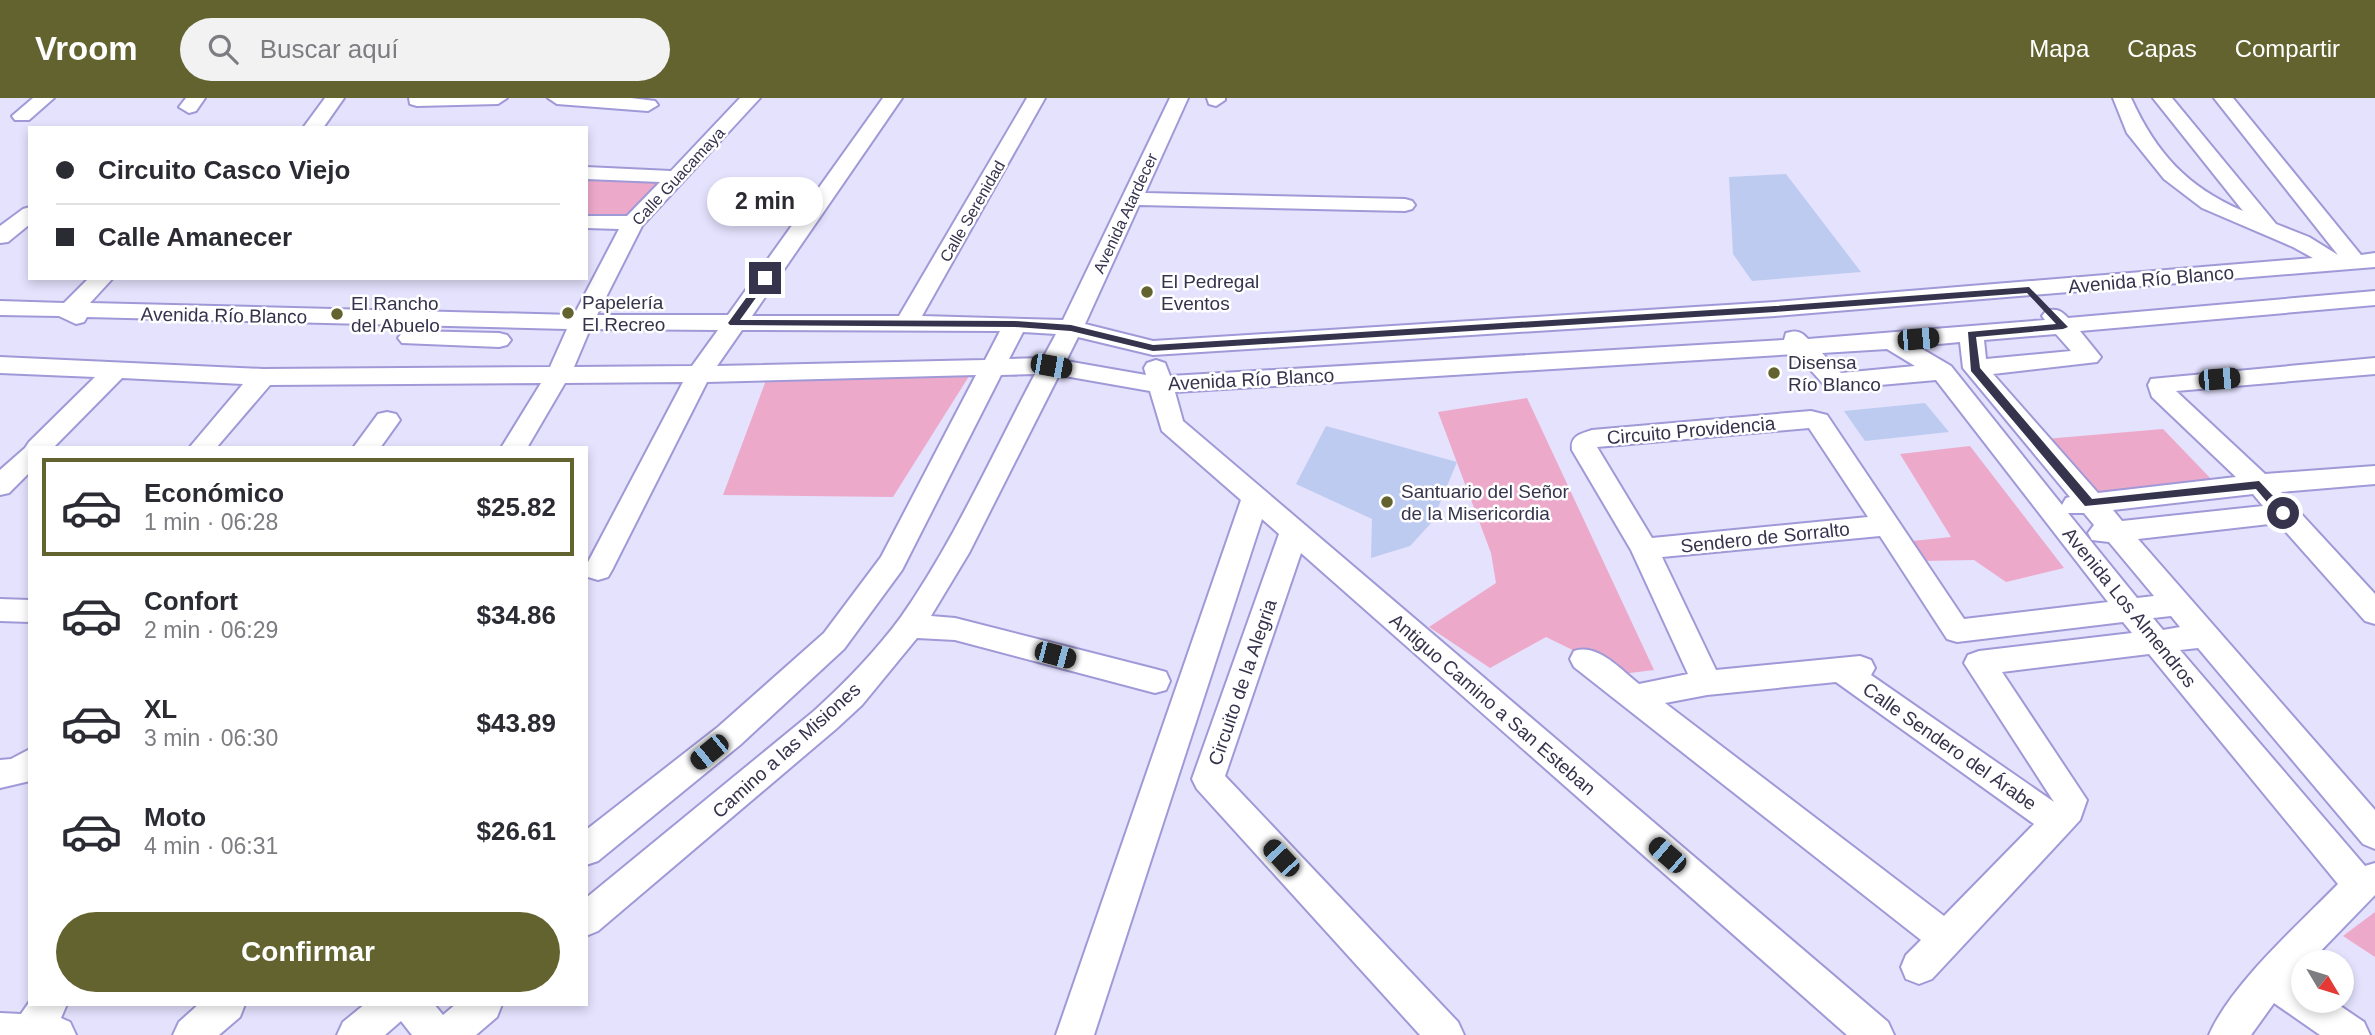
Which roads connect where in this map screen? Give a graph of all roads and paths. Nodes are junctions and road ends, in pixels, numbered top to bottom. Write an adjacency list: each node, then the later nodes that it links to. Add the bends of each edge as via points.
1 (44, 98): 14 (street)
2 (335, 98): 15 (street)
3 (498, 98): 12 (street)
4 (557, 98): 13 (street)
5 (751, 98): 17 (street, Calle Guacamaya)
6 (893, 98): 32 (street)
7 (1036, 98): 33 (street, Calle Serenidad)
8 (1179, 98): 18 (street, Avenida Atardecer)
9 (2122, 98): 23 (street, via 2137,133 2171,175 2209,204)
10 (2162, 98): 23 (street)
11 (2223, 98): 25 (street)
12 (418, 100)
13 (648, 105)
14 (23, 116)
15 (314, 126)
16 (588, 173): 17 (street)
17 (676, 177): 22 (street, Calle Guacamaya)
18 (1132, 199): 19 (street); 36 (street, Avenida Atardecer)
19 (1405, 205)
20 (28, 216): 24 (street)
21 (588, 222): 22 (street)
22 (633, 223): 37 (street, Calle Guacamaya)
23 (2268, 228): 25 (street)
24 (0, 237)
25 (2355, 262): 27 (street, Avenida Río Blanco)
26 (100, 280): 31 (street)
27 (2029, 290): 30 (street, Avenida Río Blanco); 35 (street)
28 (2375, 298): 35 (street, Avenida Río Blanco)
29 (0, 309): 31 (street)
30 (1775, 309): 40 (street); 41 (street, Avenida Río Blanco)
31 (68, 312): 37 (street, Avenida Río Blanco, via 94,328)
32 (733, 323): 33 (street, Avenida Río Blanco); 37 (street, Avenida Río Blanco); 50 (street)
33 (907, 323): 34 (street, Avenida Río Blanco)
34 (1015, 324): 36 (street, Avenida Río Blanco); 45 (street)
35 (2063, 327): 38 (street, Avenida Río Blanco); 46 (street, via 2089,357)
36 (1071, 328): 41 (street, Avenida Río Blanco); 43 (street, Camino a las Misiones)
37 (577, 331): 49 (street, Calle Guacamaya)
38 (1971, 334): 39 (street, Avenida Río Blanco); 46 (street)
39 (1891, 341): 40 (street, Avenida Río Blanco); 48 (street, Avenida Los Almendros)
40 (1799, 346): 48 (street, via 1835,381); 52 (street, Avenida Río Blanco)
41 (1153, 348): 52 (street, Antiguo Camino a San Esteban)
42 (0, 365): 47 (street, Avenida Río Blanco)
43 (1051, 366): 45 (street, Avenida Río Blanco); 52 (street, Avenida Río Blanco); 77 (street, Camino a las Misiones, via 955,553)
44 (2375, 366): 60 (street, via 2160,385 2161,391)
45 (992, 367): 50 (street, Avenida Río Blanco); 92 (street, via 891,564 834,641 729,736)
46 (1975, 368): 63 (street, Avenida Los Almendros)
47 (115, 371): 51 (street, Avenida Río Blanco); 54 (street)
48 (1942, 372): 64 (street, Avenida Los Almendros)
49 (559, 373): 50 (street, Avenida Río Blanco); 51 (street, Avenida Río Blanco); 57 (street, Calle Guacamaya)
50 (699, 374): 71 (street)
51 (263, 377): 55 (street)
52 (1159, 385): 62 (street, Antiguo Camino a San Esteban, via 1171,425)
53 (387, 420): 56 (street)
54 (40, 446)
55 (204, 446)
56 (368, 446)
57 (515, 446)
58 (28, 458): 61 (street)
59 (2375, 475): 60 (street)
60 (2259, 485): 63 (street); 65 (street)
61 (0, 486)
62 (1255, 498): 68 (street, Antiguo Camino a San Esteban); 85 (street)
63 (2089, 503): 64 (street); 67 (street, Avenida Los Almendros)
64 (2051, 508): 69 (street, Avenida Los Almendros)
65 (2283, 513): 67 (street); 75 (street)
66 (1887, 525): 70 (street, Sendero de Sorralto); 70 (street, Circuito Providencia, via 1822,425 1811,419 1584,443); 74 (street, Circuito Providencia, via 1957,631)
67 (2115, 531): 69 (street); 72 (street, Avenida Los Almendros)
68 (1294, 532): 87 (street, Circuito de la Alegria); 108 (street, Antiguo Camino a San Esteban)
69 (2073, 537): 74 (street, Avenida Los Almendros)
70 (1643, 549): 82 (street, Circuito Providencia)
71 (598, 570)
72 (2178, 604): 74 (street); 78 (street, Avenida Los Almendros)
73 (0, 610): 76 (street)
74 (2131, 610): 79 (street, Avenida Los Almendros)
75 (2374, 610)
76 (28, 611)
77 (910, 626): 81 (street, via 955,629); 94 (street, Camino a las Misiones, via 825,720)
78 (2205, 636): 79 (street); 88 (street, Avenida Los Almendros)
79 (2155, 641): 89 (street, Avenida Los Almendros); 90 (street, via 1979,663 2071,800)
80 (1585, 659): 83 (street)
81 (1155, 681)
82 (1707, 683): 83 (street); 90 (street, Calle Sendero del Árabe, via 1856,669)
83 (1634, 697): 95 (street)
84 (28, 764): 86 (street, via 19,772)
85 (1163, 768): 87 (street); 106 (street)
86 (0, 774)
87 (1208, 779): 107 (street, Circuito de la Alegria)
88 (2336, 789): 89 (street); 91 (street, Avenida Los Almendros)
89 (2283, 794): 93 (street, Avenida Los Almendros)
90 (2057, 822): 95 (street)
91 (2375, 834)
92 (588, 848)
93 (2367, 882): 97 (street)
94 (588, 918)
95 (1945, 938): 96 (street)
96 (1919, 967)
97 (2270, 979): 109 (street); 110 (street)
98 (225, 1006): 102 (street)
99 (392, 1006): 103 (street)
100 (412, 1006): 104 (street)
101 (482, 1006): 105 (street)
102 (192, 1035)
103 (356, 1035)
104 (436, 1035)
105 (447, 1035)
106 (1076, 1035)
107 (1445, 1035)
108 (1875, 1035)
109 (2228, 1035)
110 (2351, 1035)

